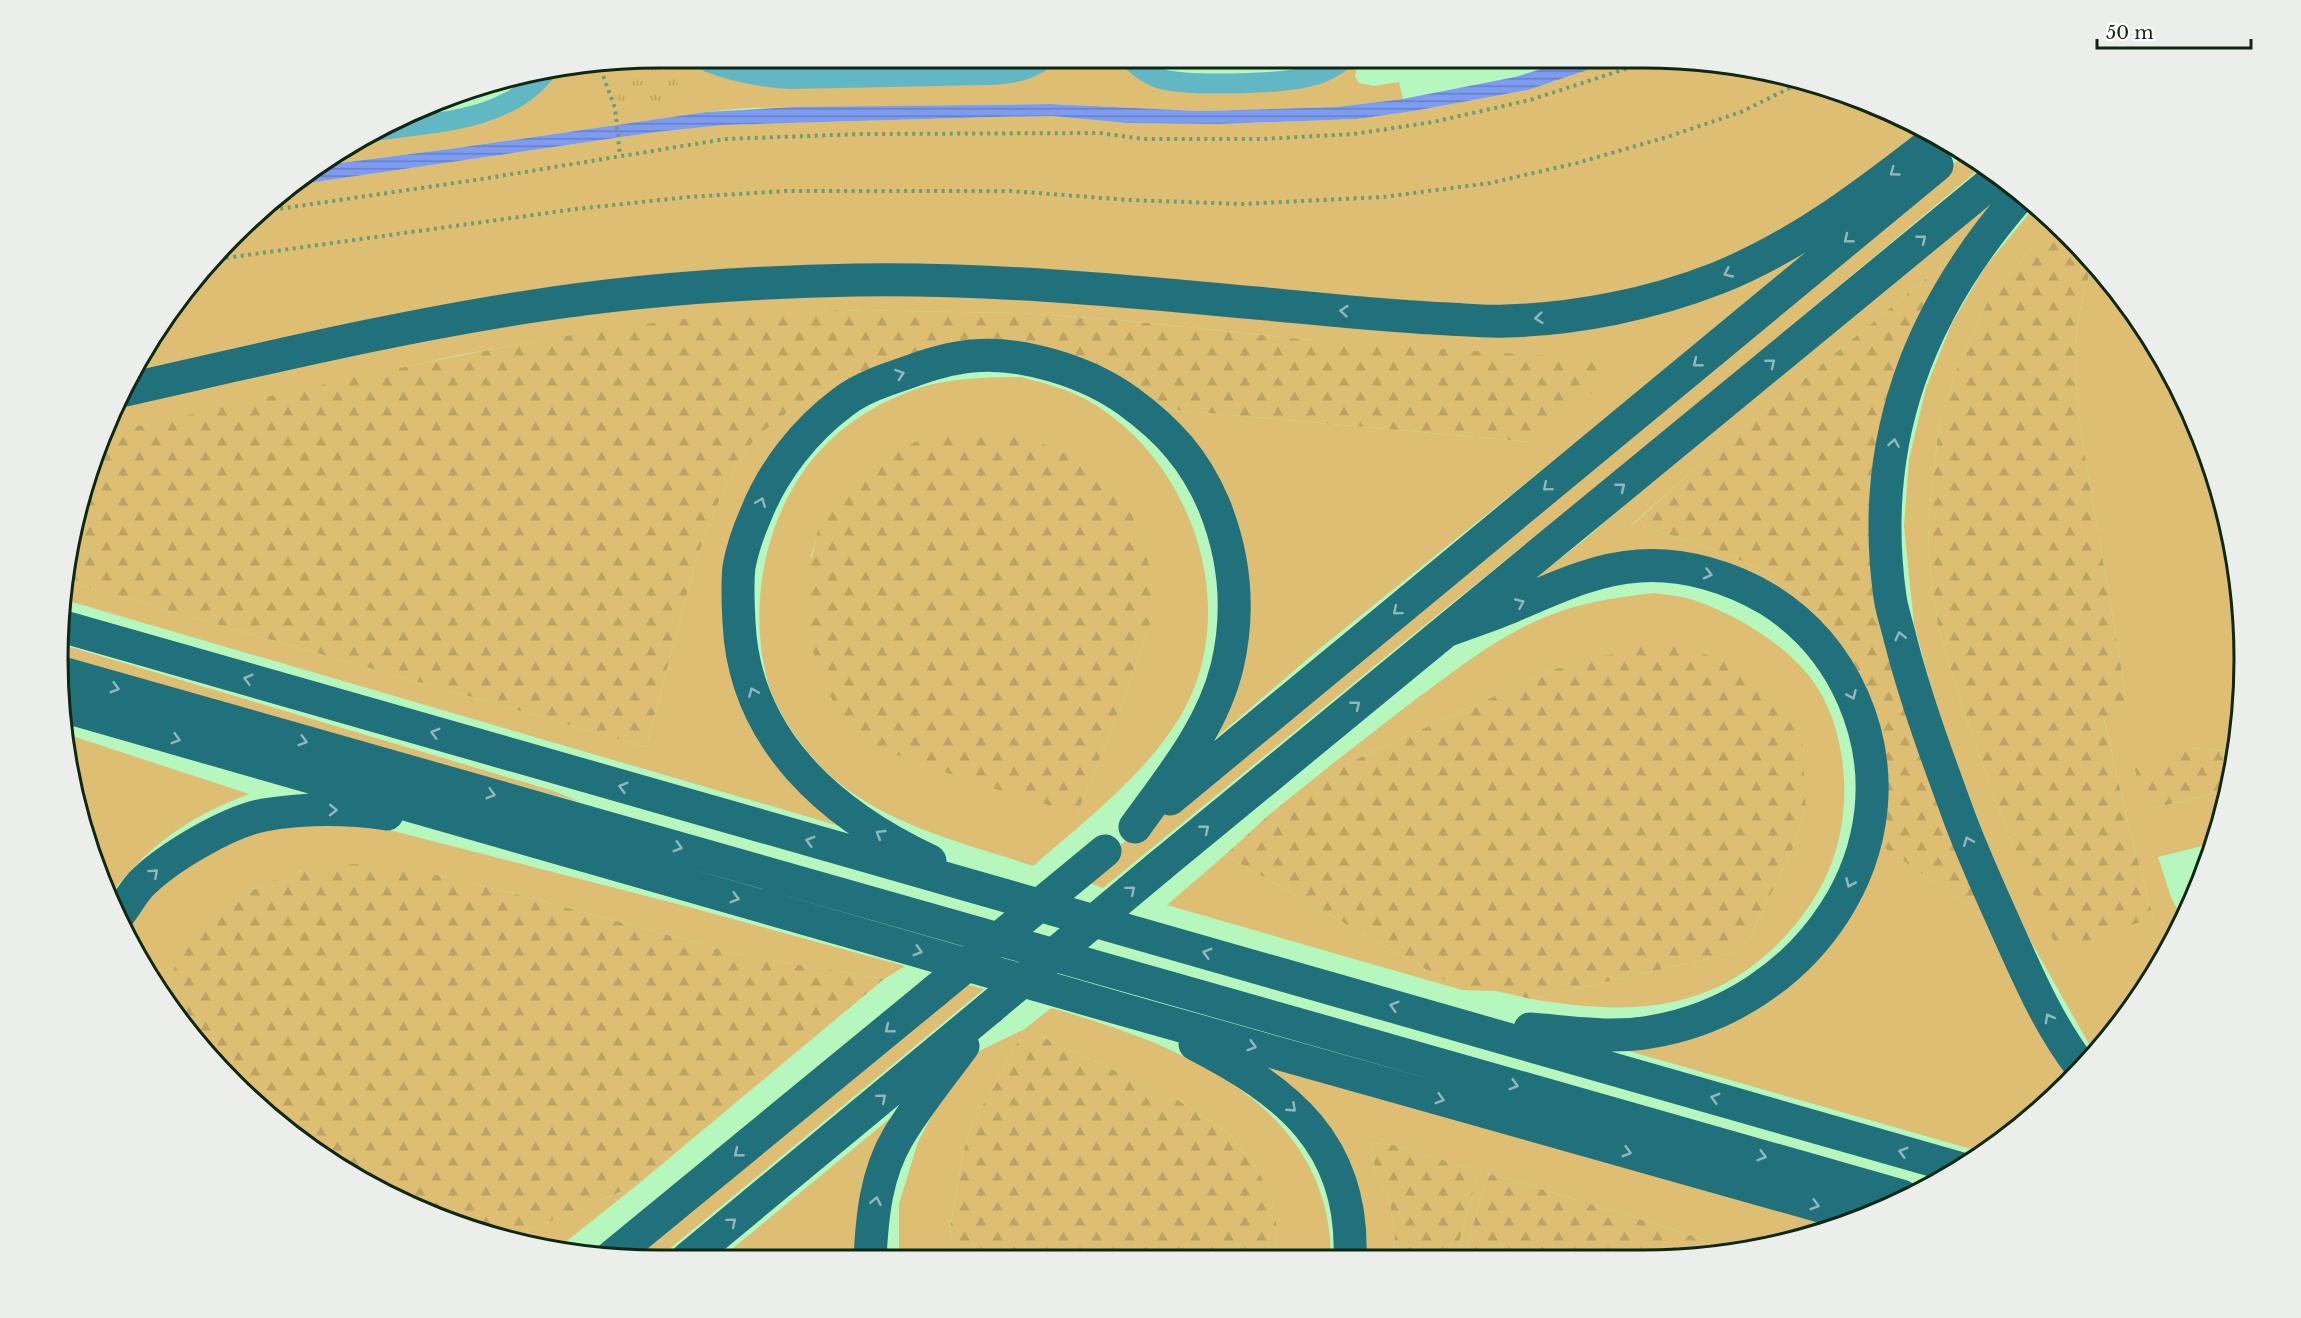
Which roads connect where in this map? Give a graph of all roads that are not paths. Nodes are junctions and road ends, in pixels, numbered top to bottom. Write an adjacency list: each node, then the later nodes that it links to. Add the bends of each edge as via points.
1 (724, 68): 2 (street, via 758,77 790,79 1013,74)
2 (1030, 68)
3 (1140, 68): 4 (street, via 1159,78 1198,83 1285,81)
4 (1334, 68)
5 (540, 80): 6 (street, via 491,111)
6 (401, 126)
7 (1931, 143): 11 (highway, one-way to 11, via 1784,247 1717,278 1651,300 1574,314 1505,321 1413,318 1016,282 857,280 725,285 527,307 306,349)
8 (1950, 154): 17 (highway, one-way to 17)
9 (1992, 182): 13 (highway, one-way to 9)
10 (2015, 201): 23 (highway, one-way to 10, via 2049,1018 2023,966 1967,838 1905,658 1891,598 1886,544 1886,492 1895,431 1923,339 1968,259)
11 (132, 389)
12 (69, 628): 18 (highway, one-way to 12)
13 (1446, 631): 20 (highway, one-way to 13, bridge); 22 (highway, one-way to 22, via 1599,573 1640,566 1683,567 1716,576 1750,589 1786,610 1820,643 1844,677 1859,711 1870,749 1874,785 1870,822 1857,867 1839,908 1788,969 1723,1011 1649,1033 1600,1035)
14 (68, 675): 25 (highway, one-way to 25)
15 (70, 708): 16 (highway, one-way to 16)
16 (486, 827): 19 (highway, one-way to 16, via 140,885 166,862 261,815 311,809 362,810); 21 (highway, one-way to 21)
17 (1135, 827): 18 (highway, one-way to 17, via 907,850 827,798 797,768 766,723 749,684 740,649 738,603 740,565 752,524 767,488 793,450 844,401 883,380 928,365 974,356 1013,358 1084,376 1151,417 1180,446 1205,485 1226,533 1234,577 1234,623 1227,668 1212,709 1189,753); 27 (highway, one-way to 27, bridge)
18 (1008, 897): 22 (highway, one-way to 18)
19 (123, 909)
20 (990, 1008): 28 (highway, one-way to 20); 29 (highway, one-way to 20, via 879,1184 897,1138)
21 (1135, 1013): 26 (highway, one-way to 26); 30 (highway, one-way to 30, via 1260,1081 1304,1119 1339,1179 1349,1218)
22 (1451, 1021): 24 (highway, one-way to 22)
23 (2076, 1060)
24 (1948, 1165)
25 (1893, 1194)
26 (1845, 1214)
27 (621, 1249)
28 (699, 1250)
29 (870, 1250)
30 (1350, 1250)

